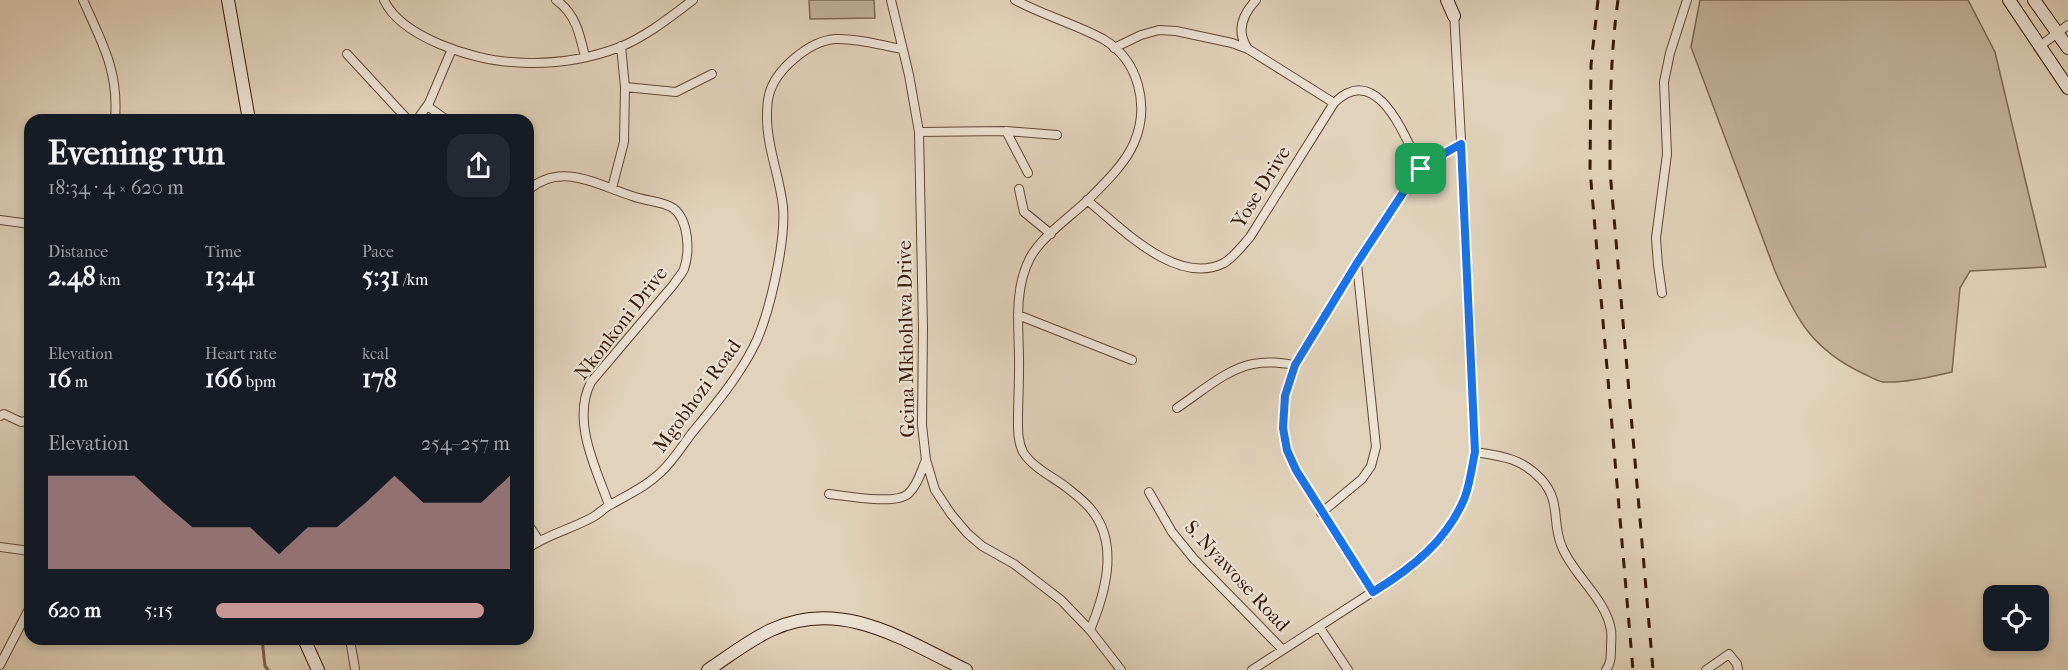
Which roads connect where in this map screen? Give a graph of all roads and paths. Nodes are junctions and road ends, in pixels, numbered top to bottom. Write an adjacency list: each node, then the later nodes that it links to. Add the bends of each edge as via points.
1 (83, 0): 31 (street, via 111,65)
2 (228, 0): 32 (street)
3 (384, 0): 21 (street, via 405,25)
4 (556, 0): 25 (street, via 575,22)
5 (693, 0): 17 (street)
6 (891, 0): 22 (street, Gcina Mkhohlwa Drive)
7 (1015, 0): 19 (street)
8 (1256, 0): 23 (street, via 1241,28 1241,38)
9 (1447, 0): 14 (street)
10 (1453, 0): 14 (street)
11 (1687, 0): 50 (street, via 1664,82 1667,154 1656,238)
12 (2009, 0): 18 (street)
13 (2034, 0): 16 (street)
14 (1454, 16): 39 (street)
15 (2068, 25): 16 (street)
16 (2057, 33): 18 (street); 20 (street)
17 (621, 46): 25 (street); 27 (street)
18 (2040, 46): 28 (street)
19 (1114, 48): 23 (street, via 1159,30); 45 (street, via 1135,73 1141,114 1134,143 1119,166)
20 (2068, 48)
21 (452, 49): 25 (street, via 508,62); 30 (street)
22 (902, 49): 37 (street, Gcina Mkhohlwa Drive); 61 (street, Mgobhozi Road, via 850,39 821,42 793,59 773,86 767,118 783,208 782,234 772,287 754,347 663,471)
23 (1248, 49): 29 (street)
24 (347, 54): 33 (street)
25 (585, 57)
26 (712, 74): 27 (street, via 675,92)
27 (625, 87): 43 (street, via 624,142)
28 (2068, 88)
29 (1334, 103): 40 (street, via 1351,91 1372,92 1390,111); 45 (street, Yose Drive, via 1250,237 1224,263 1199,269 1161,258)
30 (427, 106): 34 (street); 35 (street)
31 (115, 114)
32 (248, 114)
33 (402, 114)
34 (421, 114)
35 (438, 114)
36 (1006, 131): 37 (street); 38 (street); 41 (street)
37 (920, 132): 58 (street, Gcina Mkhohlwa Drive, via 922,425)
38 (1057, 135)
39 (1461, 144): 40 (street); 57 (street)
40 (1421, 169): 49 (street)
41 (1028, 173)
42 (534, 187): 43 (street, Nkonkoni Drive, via 552,177 568,176)
43 (612, 188): 61 (street, Nkonkoni Drive, via 672,207 684,224 688,249 684,268 674,284 596,375 585,397 585,430)
44 (1019, 189): 48 (street, via 1024,212)
45 (1087, 200): 48 (street)
46 (0, 220): 47 (street)
47 (24, 223)
48 (1051, 234): 51 (street, via 1026,268)
49 (1357, 263): 53 (street); 62 (street, via 1376,447 1371,466 1362,479)
50 (1662, 293)
51 (1018, 315): 52 (street); 71 (street, via 1018,421 1023,451 1082,500 1102,528 1107,570 1104,592)
52 (1132, 360)
53 (1295, 365): 54 (street, via 1251,364 1229,373); 62 (street, via 1285,396 1283,428 1287,450)
54 (1177, 408)
55 (2, 413): 56 (street)
56 (24, 421)
57 (1475, 452): 68 (street, via 1466,495 1442,537 1411,567); 77 (street, via 1508,457 1527,466 1552,494 1562,547 1605,612 1611,629)
58 (926, 460): 60 (street, via 917,483 902,498); 71 (street, Gcina Mkhohlwa Drive, via 935,490 967,533 1034,578)
59 (1149, 492): 74 (street, S. Nyawose Road, via 1172,532 1194,559)
60 (829, 494)
61 (609, 505): 64 (street, Mgobhozi Road, via 593,517)
62 (1321, 513): 68 (street)
63 (534, 534): 64 (street)
64 (538, 541): 65 (street, Mgobhozi Road)
65 (534, 544)
66 (0, 547): 67 (street)
67 (24, 550)
68 (1373, 592): 70 (street)
69 (24, 619): 75 (street)
70 (1320, 628): 74 (street); 83 (street)
71 (1090, 630): 81 (street, Gcina Mkhohlwa Drive)
72 (307, 645): 78 (street)
73 (351, 645): 76 (street)
74 (1283, 650): 82 (street)
75 (0, 665)
76 (355, 669)
77 (1608, 669)
78 (318, 670)
79 (708, 670): 80 (street, via 772,630 823,618 878,627)
80 (966, 670)
81 (1121, 670)
82 (1252, 670)
83 (1348, 670)
84 (1706, 670): 85 (street, via 1729,654)
85 (1738, 670)

